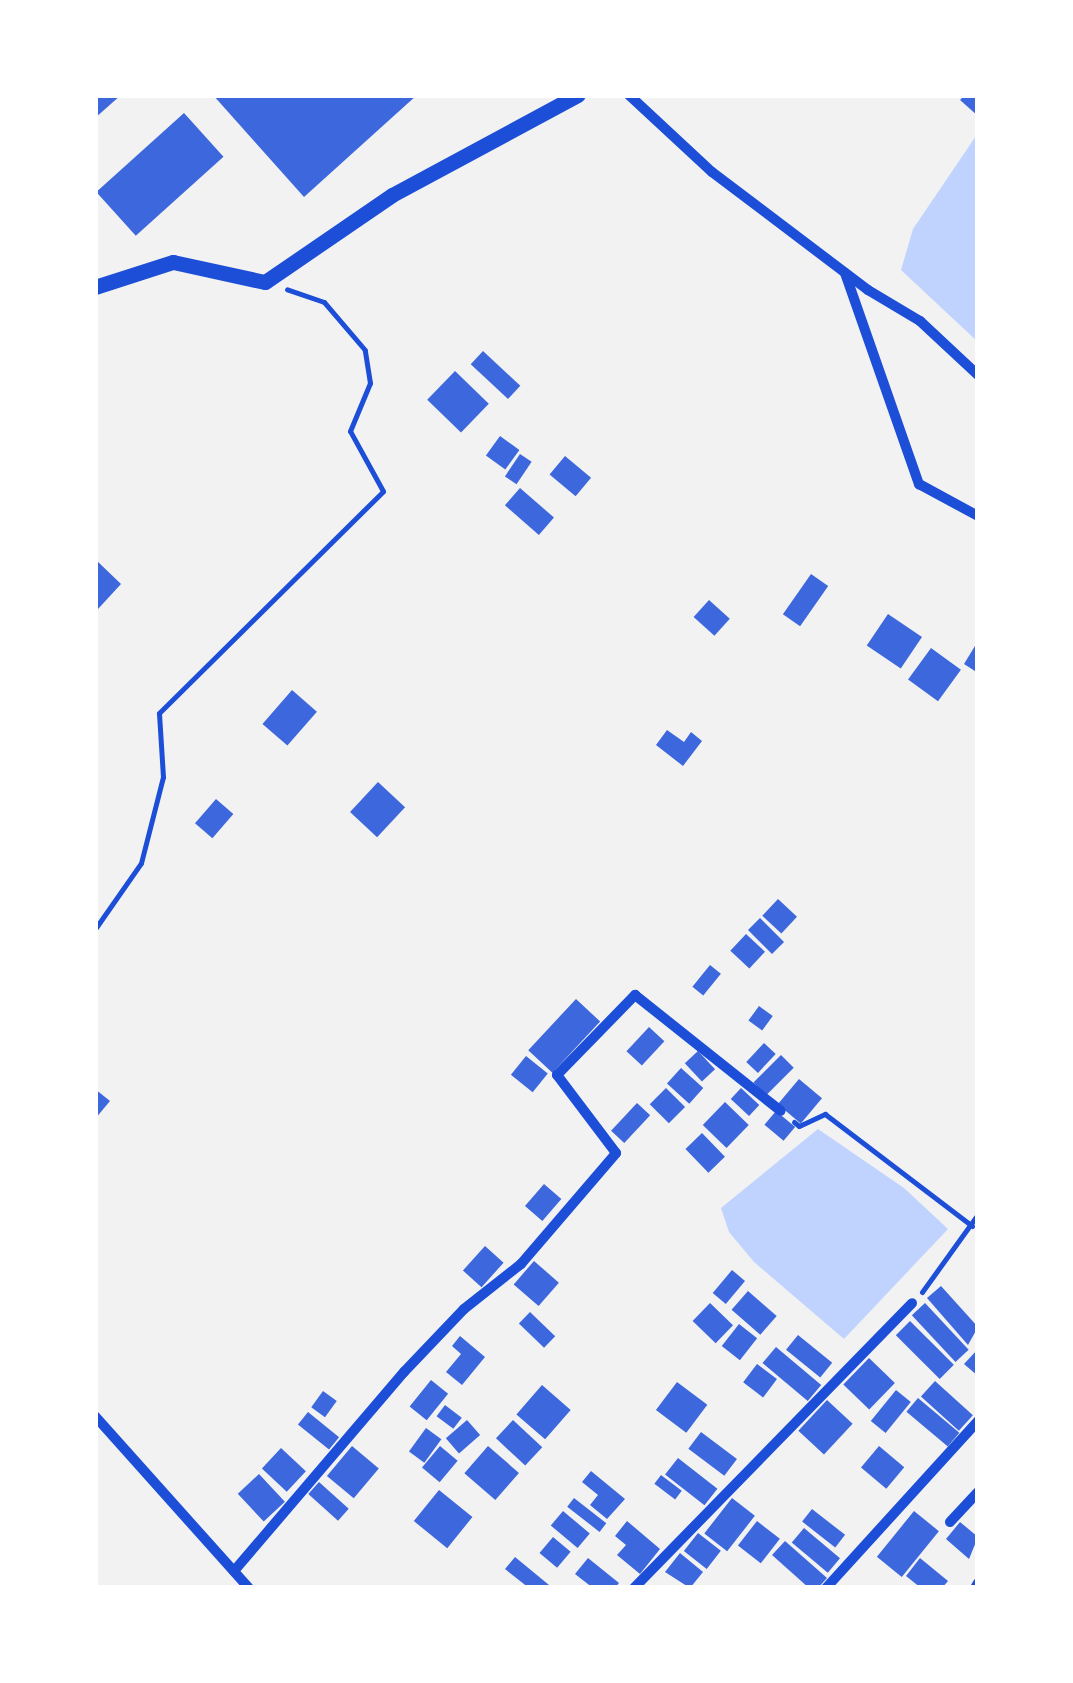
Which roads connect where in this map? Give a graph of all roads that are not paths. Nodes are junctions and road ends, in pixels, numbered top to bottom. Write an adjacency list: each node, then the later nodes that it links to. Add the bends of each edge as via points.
1 (578, 95): 4 (street, via 392,195 265,282 173,262)
2 (629, 95): 3 (street, via 712,172)
3 (843, 267): 5 (street, via 920,321); 6 (street, via 919,484)
4 (95, 287)
5 (978, 375)
6 (978, 516)
7 (781, 1111): 13 (street, via 635,994 557,1075 616,1153 521,1264 404,1372)
8 (912, 1304): 15 (street)
9 (95, 1416): 13 (street)
10 (978, 1421): 16 (street)
11 (978, 1492): 12 (street)
12 (950, 1522)
13 (234, 1571): 14 (street)
14 (248, 1588)
15 (634, 1588)
16 (826, 1588)

